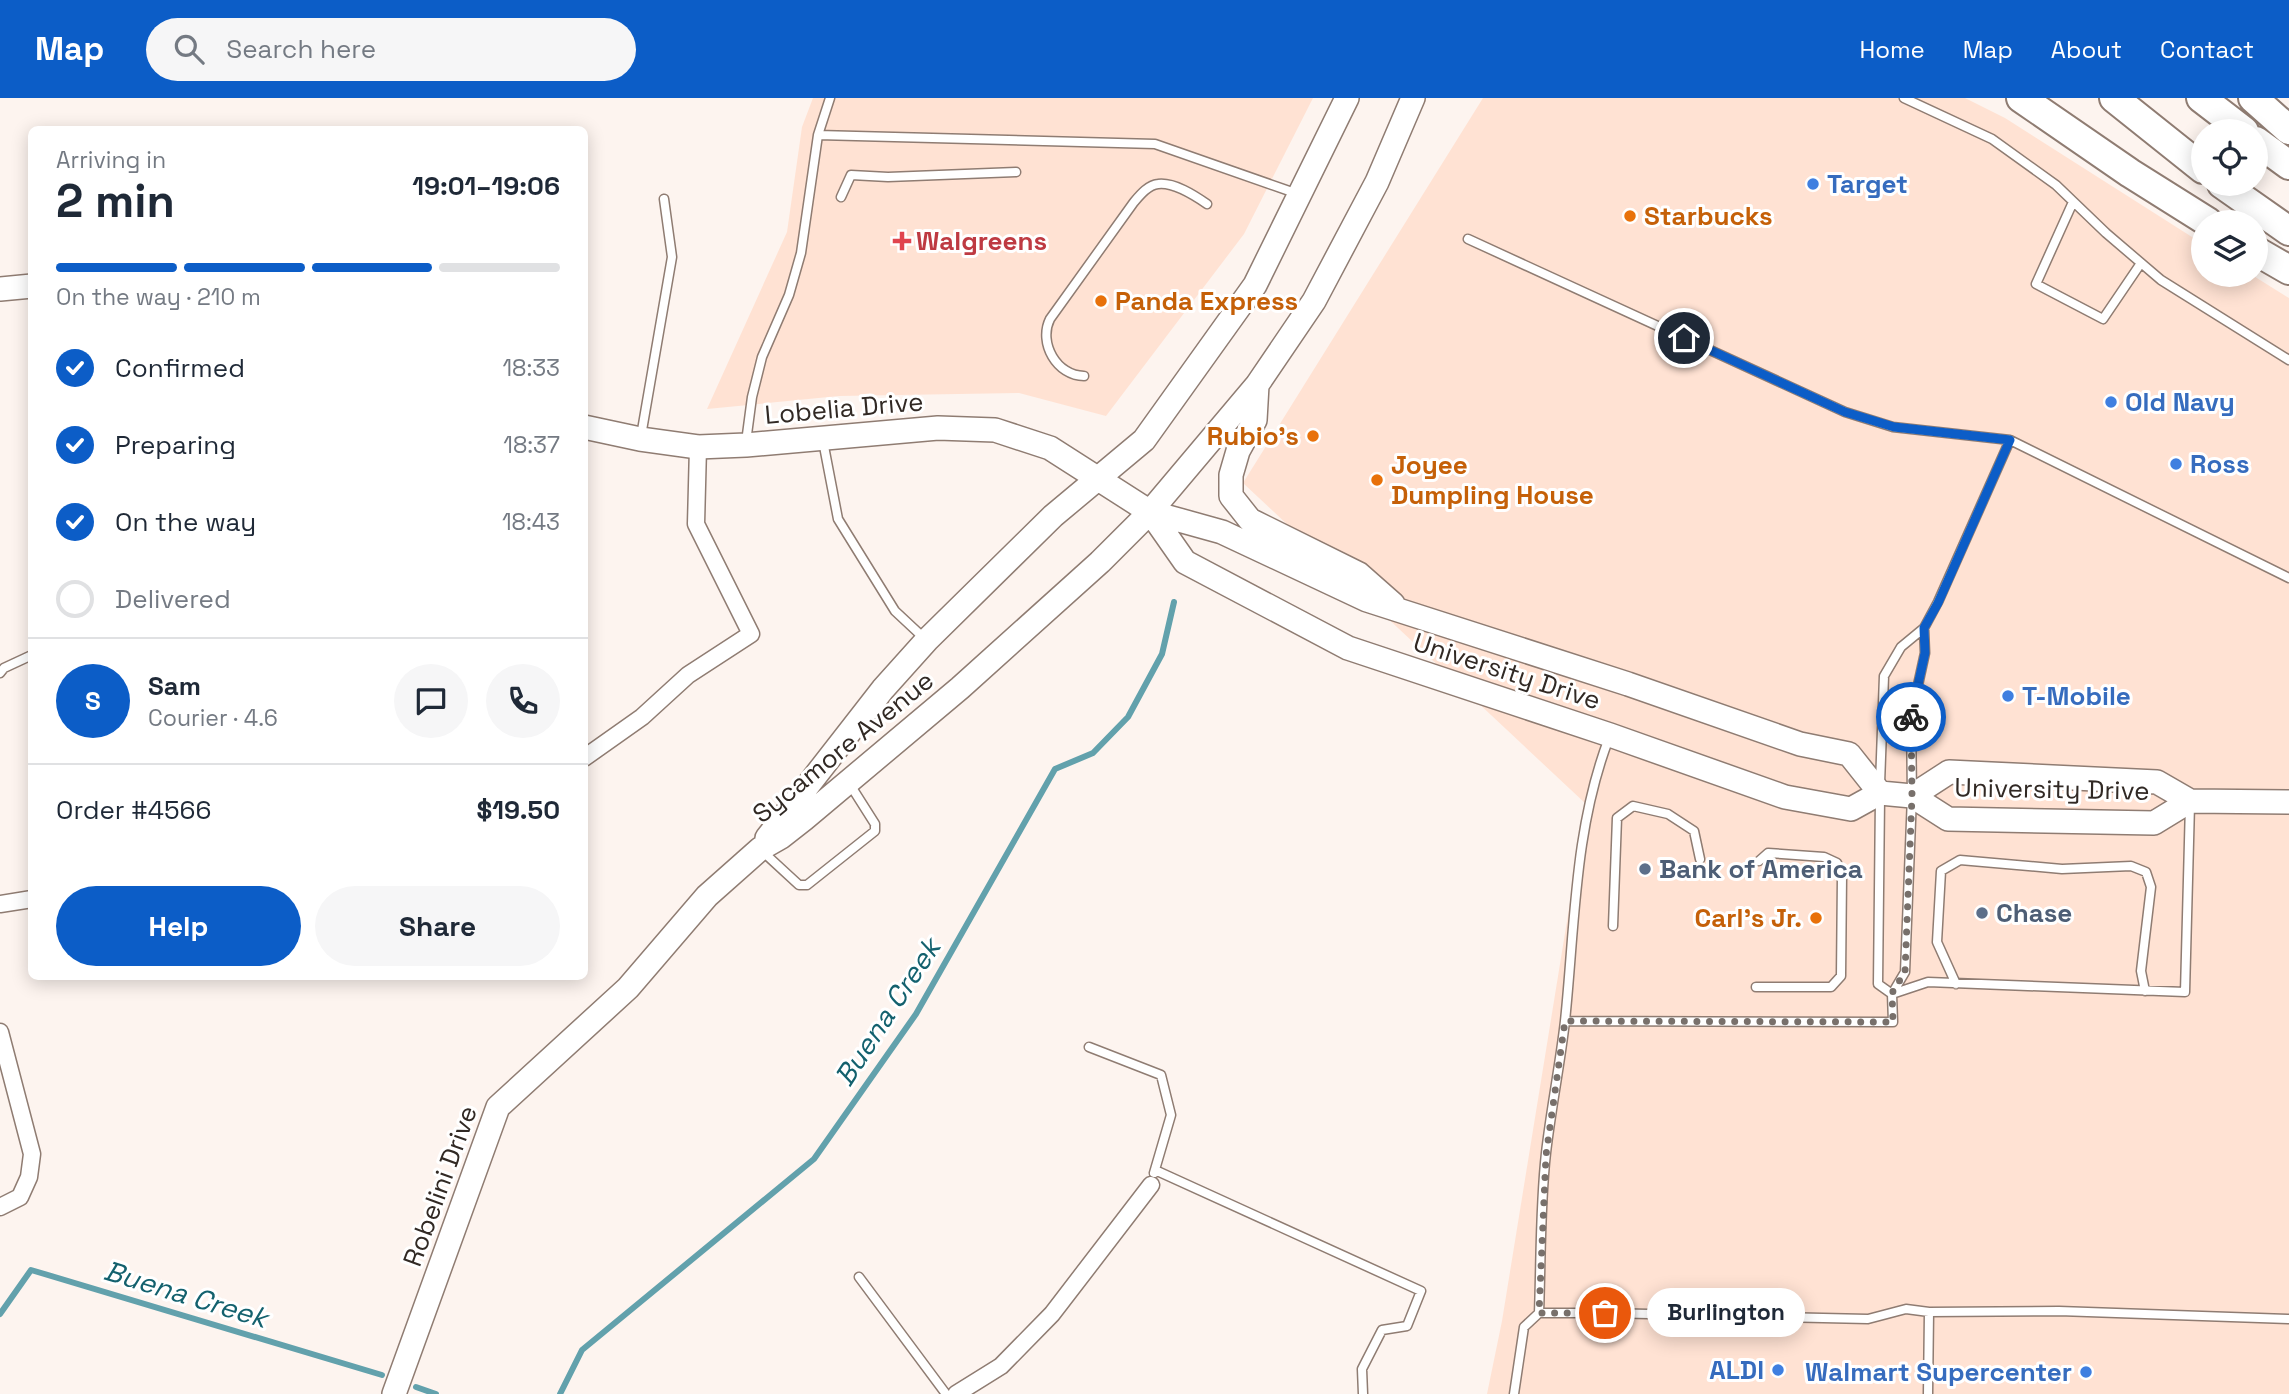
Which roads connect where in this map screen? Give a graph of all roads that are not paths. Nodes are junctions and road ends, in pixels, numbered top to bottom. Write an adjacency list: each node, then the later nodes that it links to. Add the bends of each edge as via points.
1 (830, 98): 11 (lane)
2 (1347, 98): 16 (main road, Sycamore Avenue)
3 (1413, 98): 32 (main road, Sycamore Avenue, via 1377,182 1314,301)
4 (1904, 98): 20 (lane, via 1992,139)
5 (2021, 98): 22 (highway)
6 (2114, 98): 13 (highway)
7 (2201, 98): 9 (highway)
8 (2253, 98): 10 (highway)
9 (2228, 119)
10 (2289, 130)
11 (818, 135): 16 (lane, via 1154,144); 37 (lane, via 801,253 789,295 762,357)
12 (2268, 150): 14 (highway)
13 (2191, 159)
14 (2289, 166)
15 (1016, 172): 18 (lane, via 850,174)
16 (1301, 195): 39 (main road, Sycamore Avenue, via 1255,285 1144,440)
17 (2239, 196): 23 (highway)
18 (841, 197)
19 (664, 199): 35 (lane, via 671,257)
20 (2073, 201): 26 (lane); 26 (lane, via 2036,284 2103,319)
21 (1207, 204): 31 (lane, via 1166,185 1149,187 1050,319 1046,332 1050,354 1071,374)
22 (2191, 211)
23 (2289, 231)
24 (1468, 239): 36 (lane, via 1845,412 1894,427)
25 (2268, 258): 27 (highway)
26 (2141, 263): 30 (lane)
27 (2289, 270)
28 (28, 286): 29 (main road)
29 (0, 289)
30 (2289, 360)
31 (1084, 376)
32 (1257, 385): 40 (main road, Sycamore Avenue); 42 (main road, via 1255,421 1238,451 1231,496 1250,520 1359,574)
33 (588, 428): 35 (main road, Lobelia Drive)
34 (822, 438): 37 (main road, Lobelia Drive); 39 (main road, Lobelia Drive, via 938,428 995,430 1050,448); 44 (lane, via 838,519 895,611)
35 (640, 439): 38 (main road, Lobelia Drive)
36 (2010, 440): 41 (lane); 43 (lane)
37 (746, 445): 38 (main road, Lobelia Drive)
38 (698, 447): 48 (street, via 696,524 751,634 688,675 642,717)
39 (1099, 478): 40 (main road, University Drive); 44 (main road, Sycamore Avenue, via 1053,516)
40 (1150, 512): 42 (main road, University Drive, via 1222,532); 47 (main road, University Drive, via 1185,562 1348,648); 49 (main road, Sycamore Avenue, via 960,688)
41 (2289, 578)
42 (1400, 611): 50 (main road, University Drive, via 1800,744 1849,754)
43 (1924, 628): 50 (lane, via 1902,647 1884,676); 51 (lane, via 1925,653 1911,717)
44 (927, 640): 54 (main road, Sycamore Avenue, via 883,689)
45 (28, 657): 46 (lane)
46 (0, 673)
47 (1610, 735): 50 (main road, University Drive, via 1785,797 1851,809); 64 (lane, via 1595,774 1585,822 1571,925)
48 (588, 755)
49 (848, 781): 54 (main road, Sycamore Avenue); 54 (lane, via 874,831 807,885 799,885)
50 (1880, 793): 51 (main road, University Drive); 63 (lane, via 1878,984)
51 (1912, 796): 52 (main road, University Drive, via 1949,772 2157,782); 52 (main road, University Drive, via 1948,819 2141,823 2154,823); 63 (lane, via 1905,972)
52 (2190, 801): 53 (main road, University Drive); 62 (lane, via 2185,992)
53 (2289, 802)
54 (760, 849): 73 (main road, Robelini Drive, via 707,896 628,988 498,1107)
55 (1700, 859): 59 (lane, via 1694,831 1668,814 1633,806 1617,818)
56 (1759, 861): 61 (lane, via 1768,853 1824,857 1837,863 1842,876 1840,976 1831,987)
57 (28, 900): 58 (street)
58 (0, 904)
59 (1613, 926)
60 (1956, 984): 62 (lane); 62 (lane, via 1937,942 1941,870 1961,860 2062,869 2131,866 2146,872 2151,887 2141,971); 63 (lane, via 1928,982)
61 (1756, 988)
62 (2145, 991)
63 (1892, 993): 64 (lane, via 1893,1022)
64 (1565, 1021): 71 (lane, via 1546,1155)
65 (0, 1032): 68 (street, via 32,1154 20,1197)
66 (1089, 1047): 67 (lane, via 1161,1075 1171,1115)
67 (1153, 1178): 75 (street, via 1052,1314 1001,1366); 76 (lane, via 1421,1292 1407,1326 1382,1330 1362,1369)
68 (0, 1207)
69 (859, 1277): 74 (lane)
70 (1929, 1312): 71 (lane, via 1906,1309 1868,1320); 72 (lane, via 2059,1311); 78 (lane)
71 (1539, 1313): 77 (lane, via 1524,1327)
72 (2289, 1319)
73 (394, 1394)
74 (946, 1394)
75 (956, 1394)
76 (1363, 1394)
77 (1514, 1394)
78 (1928, 1394)

